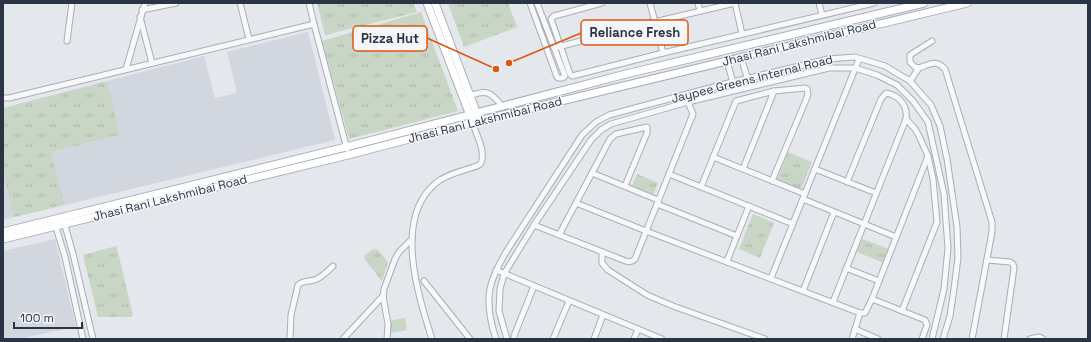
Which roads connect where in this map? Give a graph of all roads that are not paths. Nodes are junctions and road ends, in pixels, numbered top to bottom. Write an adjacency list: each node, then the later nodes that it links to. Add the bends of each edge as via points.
1 (72, 3): 27 (street)
2 (145, 3): 18 (street)
3 (176, 3): 18 (street)
4 (240, 3): 26 (street)
5 (309, 3): 24 (street)
6 (427, 3): 48 (main road)
7 (435, 3): 44 (main road)
8 (530, 3): 29 (street, via 557,77 563,78 565,76)
9 (537, 3): 29 (street)
10 (602, 3): 29 (street, via 552,17)
11 (650, 3): 23 (street)
12 (698, 3): 19 (street)
13 (735, 3): 19 (street); 25 (street)
14 (819, 3): 21 (street)
15 (874, 3): 21 (street)
16 (967, 3): 20 (main road, Jhasi Rani Lakshmibai Road)
17 (918, 4): 20 (street); 47 (main road, Jhasi Rani Lakshmibai Road)
18 (142, 10): 22 (street)
19 (700, 11): 23 (street)
20 (919, 14): 31 (main road, Jhasi Rani Lakshmibai Road)
21 (822, 15): 25 (street)
22 (140, 16): 34 (street); 37 (street)
23 (654, 22): 29 (street); 30 (street)
24 (314, 24): 26 (street); 51 (street)
25 (742, 34): 30 (street)
26 (249, 39): 34 (street)
27 (67, 41)
28 (932, 41): 36 (street, via 910,55 910,62)
29 (557, 47): 30 (street, via 570,74 574,76)
30 (663, 53)
31 (741, 57): 33 (main road, Jhasi Rani Lakshmibai Road); 38 (street)
32 (859, 59): 35 (street); 38 (street, Jaypee Greens Internal Road, via 828,59); 39 (street, Jaypee Greens Internal Road, via 885,66)
33 (727, 61): 40 (street); 50 (main road, Jhasi Rani Lakshmibai Road)
34 (152, 63): 37 (street)
35 (856, 68): 41 (street, Jaypee Greens Internal Road, via 829,68); 56 (street); 120 (street, Jaypee Greens Internal Road, via 897,85 928,122 944,194 948,248 944,289)
36 (919, 68): 39 (street); 82 (street, via 934,63 945,69 992,222)
37 (126, 69): 45 (street)
38 (747, 78): 40 (street, Jaypee Greens Internal Road); 41 (street)
39 (910, 81): 121 (street, Jaypee Greens Internal Road, via 931,105 940,126 957,227 958,258 950,316)
40 (732, 82): 42 (street); 86 (street, Jaypee Greens Internal Road, via 609,115 596,122 582,135)
41 (750, 87): 42 (street, Jaypee Greens Internal Road)
42 (735, 90): 46 (street, Jaypee Greens Internal Road)
43 (774, 91): 54 (street, via 736,101); 55 (street); 59 (street, via 808,89)
44 (470, 96): 47 (street, via 478,92 490,93); 48 (main road)
45 (3, 98)
46 (688, 102): 58 (street, via 693,114); 73 (street, Jaypee Greens Internal Road, via 611,124 601,130 591,140)
47 (502, 106): 48 (main road, Jhasi Rani Lakshmibai Road)
48 (473, 113): 50 (main road); 51 (main road, Jhasi Rani Lakshmibai Road)
49 (906, 119): 53 (street, via 915,129); 60 (street, via 906,109 899,99 890,93 883,94); 63 (street)
50 (476, 121): 52 (main road, Jhasi Rani Lakshmibai Road); 80 (street, via 483,156 481,163 448,176 431,188 417,211)
51 (346, 147): 52 (street); 69 (main road, Jhasi Rani Lakshmibai Road)
52 (348, 155): 69 (main road, Jhasi Rani Lakshmibai Road)
53 (928, 156): 78 (street); 97 (street, via 937,222)
54 (713, 157): 55 (street); 62 (street)
55 (742, 169): 59 (street)
56 (815, 169): 60 (street); 64 (street)
57 (592, 173): 61 (street); 61 (street, via 613,135 647,127); 66 (street)
58 (669, 174): 62 (street); 65 (street)
59 (772, 181): 64 (street)
60 (847, 182): 63 (street)
61 (625, 186): 65 (street)
62 (701, 187): 67 (street)
63 (876, 193): 72 (street)
64 (804, 197): 68 (street); 71 (street)
65 (657, 202): 74 (street); 77 (street)
66 (576, 203): 74 (street); 76 (street)
67 (749, 206): 71 (street); 77 (street)
68 (834, 212): 72 (street); 92 (street)
69 (64, 220): 70 (main road, Jhasi Rani Lakshmibai Road); 104 (street)
70 (55, 223): 75 (main road, Jhasi Rani Lakshmibai Road); 79 (main road, Jhasi Rani Lakshmibai Road); 103 (street)
71 (793, 224): 88 (street)
72 (864, 224): 78 (street); 85 (street)
73 (534, 225): 76 (street); 87 (street, Jaypee Greens Internal Road)
74 (646, 231): 81 (street, via 632,262); 83 (street)
75 (3, 232)
76 (559, 235): 81 (street)
77 (737, 236): 83 (street)
78 (896, 237): 90 (street)
79 (3, 239)
80 (412, 240): 93 (street, via 395,259); 108 (street, via 416,279)
81 (602, 252): 116 (street, via 602,262 608,270 647,295)
82 (987, 260): 122 (street); 123 (street, via 1010,262 1014,268)
83 (727, 261): 88 (street)
84 (333, 266): 105 (street, via 319,278 300,282 298,285 291,315)
85 (846, 268): 90 (street); 96 (street)
86 (496, 270): 87 (street); 110 (street, Jaypee Greens Internal Road, via 490,289 490,305)
87 (504, 274): 91 (street); 111 (street, Jaypee Greens Internal Road, via 498,311)
88 (771, 278): 92 (street)
89 (424, 281): 109 (street)
90 (879, 281): 94 (street)
91 (534, 286): 95 (street); 102 (street)
92 (803, 291): 96 (street)
93 (383, 297): 106 (street); 107 (street, via 388,324)
94 (872, 299): 97 (street); 98 (street, via 865,313)
95 (569, 300): 99 (street); 112 (street)
96 (833, 302): 98 (street)
97 (902, 311): 119 (street, via 927,323)
98 (860, 313): 101 (street)
99 (603, 315): 100 (street); 113 (street)
100 (638, 329): 114 (street); 115 (street)
101 (854, 329): 117 (street); 118 (street)
102 (514, 336)
103 (83, 339)
104 (93, 339)
105 (290, 339)
106 (343, 339)
107 (387, 339)
108 (432, 339)
109 (470, 339)
110 (496, 339)
111 (507, 339)
112 (553, 339)
113 (594, 339)
114 (634, 339)
115 (662, 339)
116 (765, 339)
117 (852, 339)
118 (878, 339)
119 (922, 339)
120 (932, 339)
121 (943, 339)
122 (972, 339)
123 (1004, 339)
124 (1030, 339): 125 (street)
125 (1042, 339)

